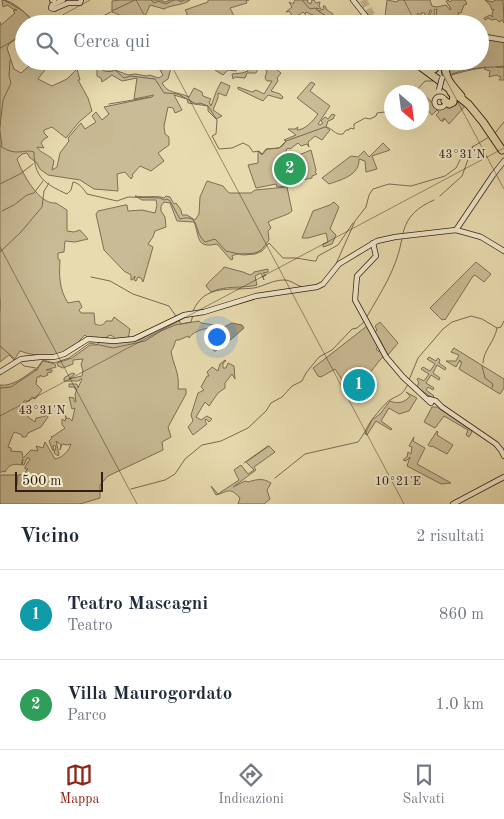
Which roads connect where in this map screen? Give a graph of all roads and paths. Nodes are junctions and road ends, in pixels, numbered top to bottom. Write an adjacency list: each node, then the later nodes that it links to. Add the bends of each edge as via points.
1 (64, 0): 2 (main road, via 51,8 80,3)
2 (81, 0)
3 (353, 0): 4 (main road)
4 (365, 15)
5 (489, 38): 6 (main road)
6 (504, 40)
7 (442, 75): 8 (main road); 8 (highway, via 454,99 450,104); 9 (highway); 9 (highway)
8 (441, 100): 9 (highway)
9 (468, 105): 10 (highway); 10 (highway)
10 (489, 129): 11 (highway)
11 (503, 149)
12 (504, 162): 13 (main road)
13 (456, 230): 14 (main road, via 380,240); 15 (main road, via 480,237)
14 (371, 246): 16 (main road, via 339,264 317,288 256,296 177,318 134,339 88,339 61,356 18,361); 17 (main road, via 375,258 357,276 354,298 387,358 422,394 494,445)
15 (504, 250)
16 (0, 372)
17 (504, 458)
18 (504, 472): 19 (main road)
19 (502, 478): 20 (main road)
20 (453, 504)

